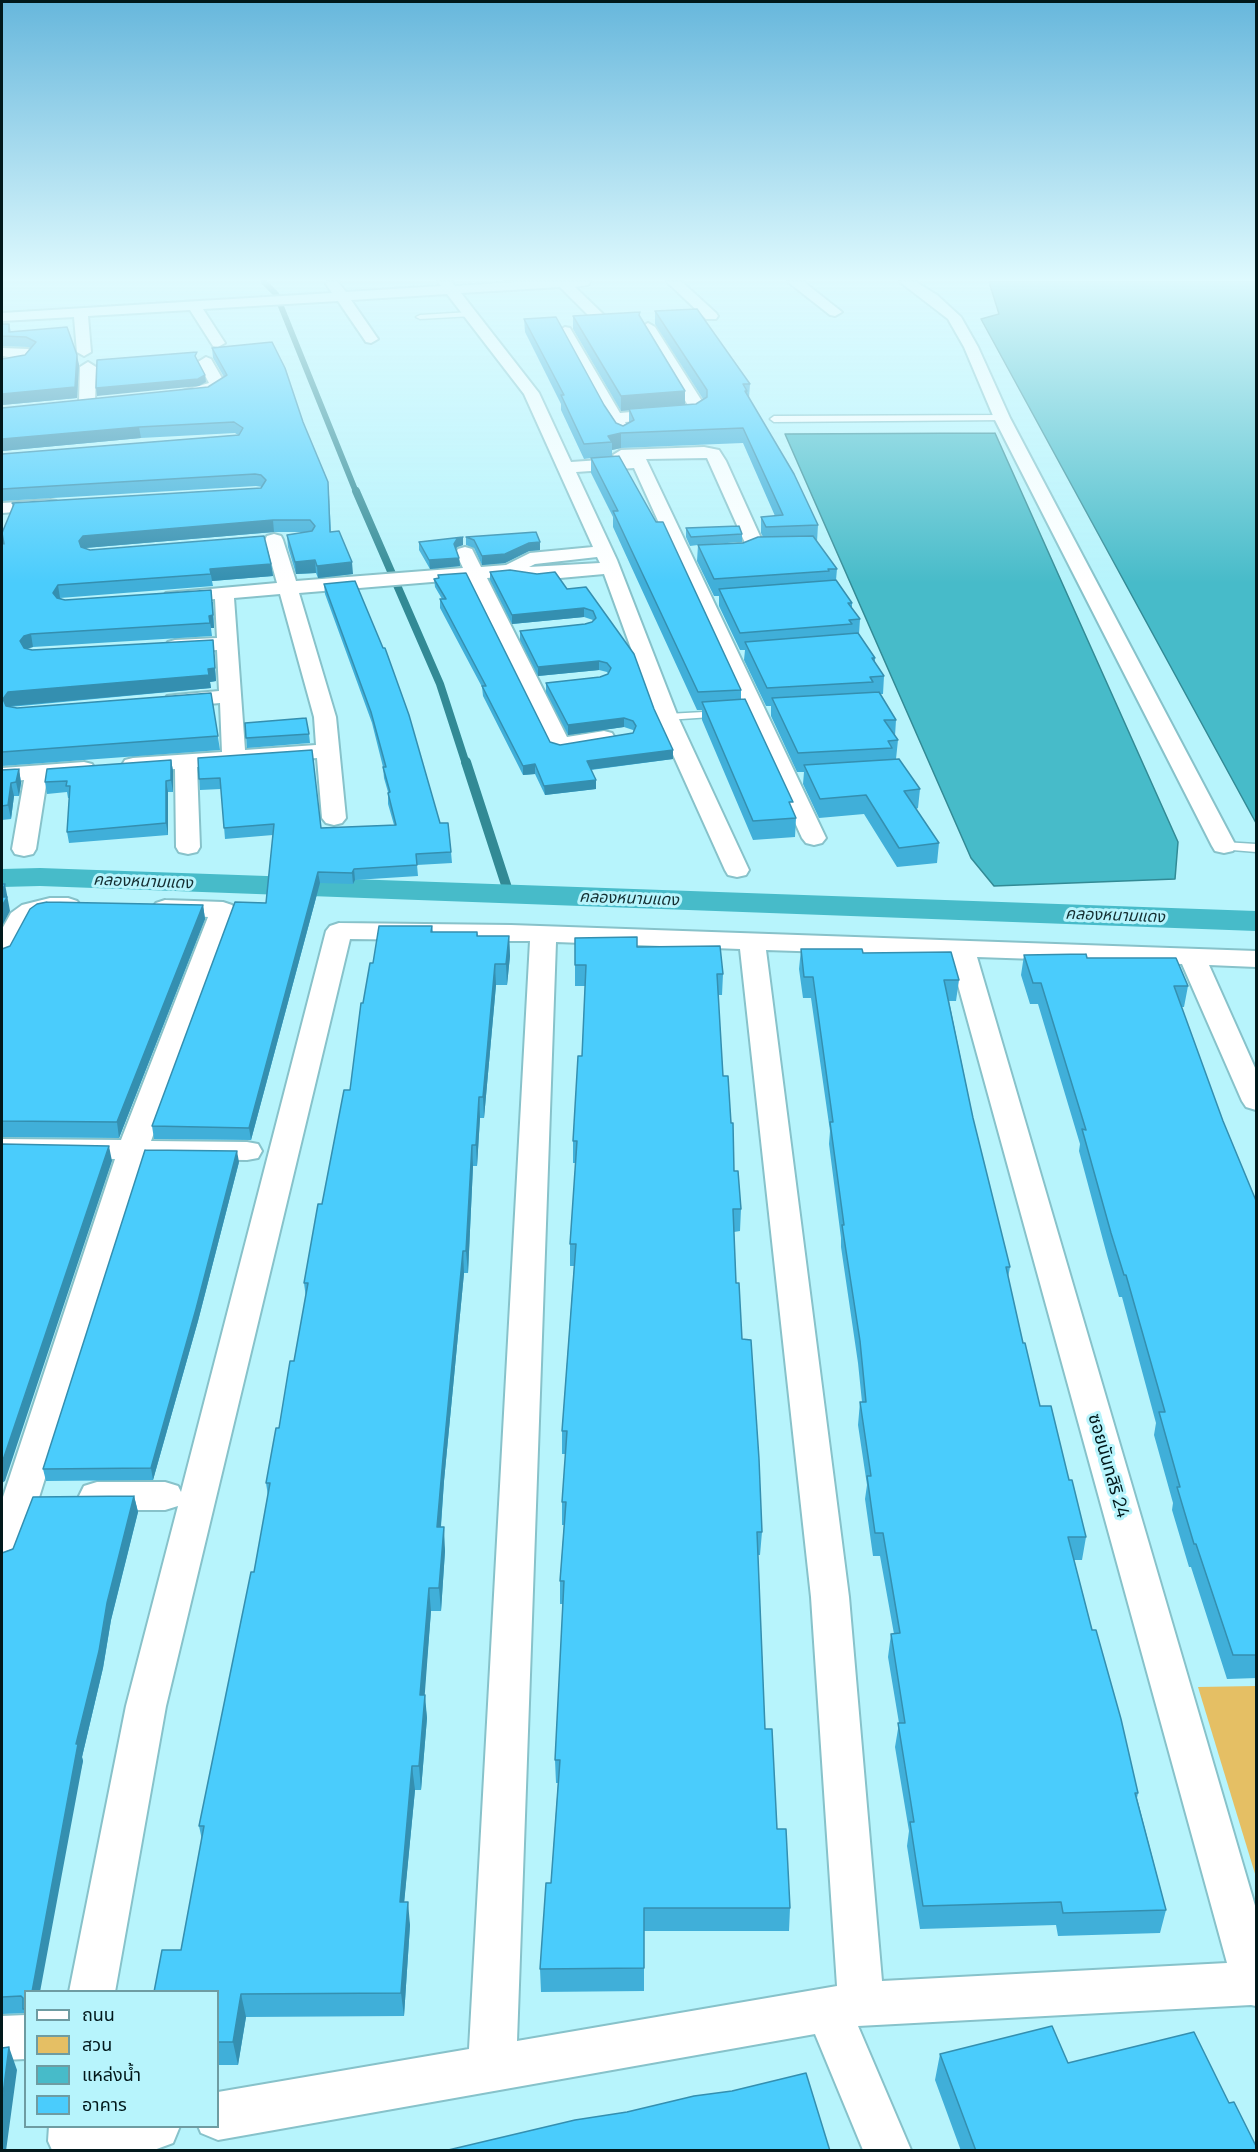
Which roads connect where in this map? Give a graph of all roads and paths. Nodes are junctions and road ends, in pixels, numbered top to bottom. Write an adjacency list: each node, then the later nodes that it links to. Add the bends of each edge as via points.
1 (87, 382): 8 (street)
2 (217, 382): 7 (street, via 204,392)
3 (523, 382): 13 (street)
4 (594, 382): 9 (street)
5 (683, 382): 9 (street, via 697,405 696,411)
6 (986, 382): 10 (street)
7 (168, 396)
8 (88, 403)
9 (614, 418): 12 (street)
10 (1002, 418): 11 (lane); 42 (street)
11 (774, 419)
12 (638, 458): 13 (street); 18 (street); 18 (street, via 712,454 756,548)
13 (564, 464): 19 (street)
14 (71, 504): 15 (street)
15 (2, 508)
16 (252, 542): 21 (street, via 285,539)
17 (465, 553): 20 (street)
18 (683, 554): 32 (street, via 735,655)
19 (608, 560): 20 (street, via 538,574 510,570); 33 (street)
20 (477, 573): 21 (street); 25 (street)
21 (289, 589): 22 (street); 35 (street, via 325,717)
22 (224, 594): 23 (street); 26 (street)
23 (156, 598)
24 (528, 631): 25 (street)
25 (506, 633): 29 (street)
26 (227, 643): 27 (street); 30 (street)
27 (159, 647)
28 (554, 683): 29 (street)
29 (531, 685): 34 (street, via 560,745)
30 (230, 696): 31 (street); 36 (street)
31 (159, 702)
32 (750, 712): 33 (lane); 41 (street, via 792,778)
33 (667, 717): 46 (street)
34 (622, 735)
35 (328, 751): 36 (street); 40 (street)
36 (234, 758): 37 (street)
37 (186, 761): 38 (street); 43 (street)
38 (37, 772): 39 (street); 45 (street)
39 (2, 775)
40 (334, 818)
41 (814, 838)
42 (1224, 846): 44 (lane)
43 (188, 847)
44 (1257, 848)
45 (24, 849)
46 (737, 870)
47 (96, 907): 52 (street, via 50,906 31,910 20,918)
48 (142, 908): 57 (street, via 223,910)
49 (543, 935): 50 (street); 63 (street, via 339,931 146,1706); 67 (street)
50 (752, 942): 51 (street); 64 (street, via 830,1598)
51 (961, 948): 53 (street); 62 (street, ซอยนันทสิริ 24)
52 (2, 954)
53 (1192, 956): 54 (street); 55 (street)
54 (1257, 958)
55 (1257, 1101)
56 (2, 1148): 57 (street)
57 (133, 1148): 58 (street); 60 (street)
58 (247, 1151)
59 (165, 1496): 60 (street)
60 (35, 1497): 61 (street)
61 (2, 1555)
62 (1256, 1984): 64 (street)
63 (92, 1990)
64 (844, 2007): 67 (street); 71 (street)
65 (24, 2037): 66 (street)
66 (2, 2038)
67 (492, 2070): 68 (street)
68 (219, 2116)
69 (73, 2128): 70 (street, via 72,2141)
70 (150, 2128)
71 (887, 2151)

